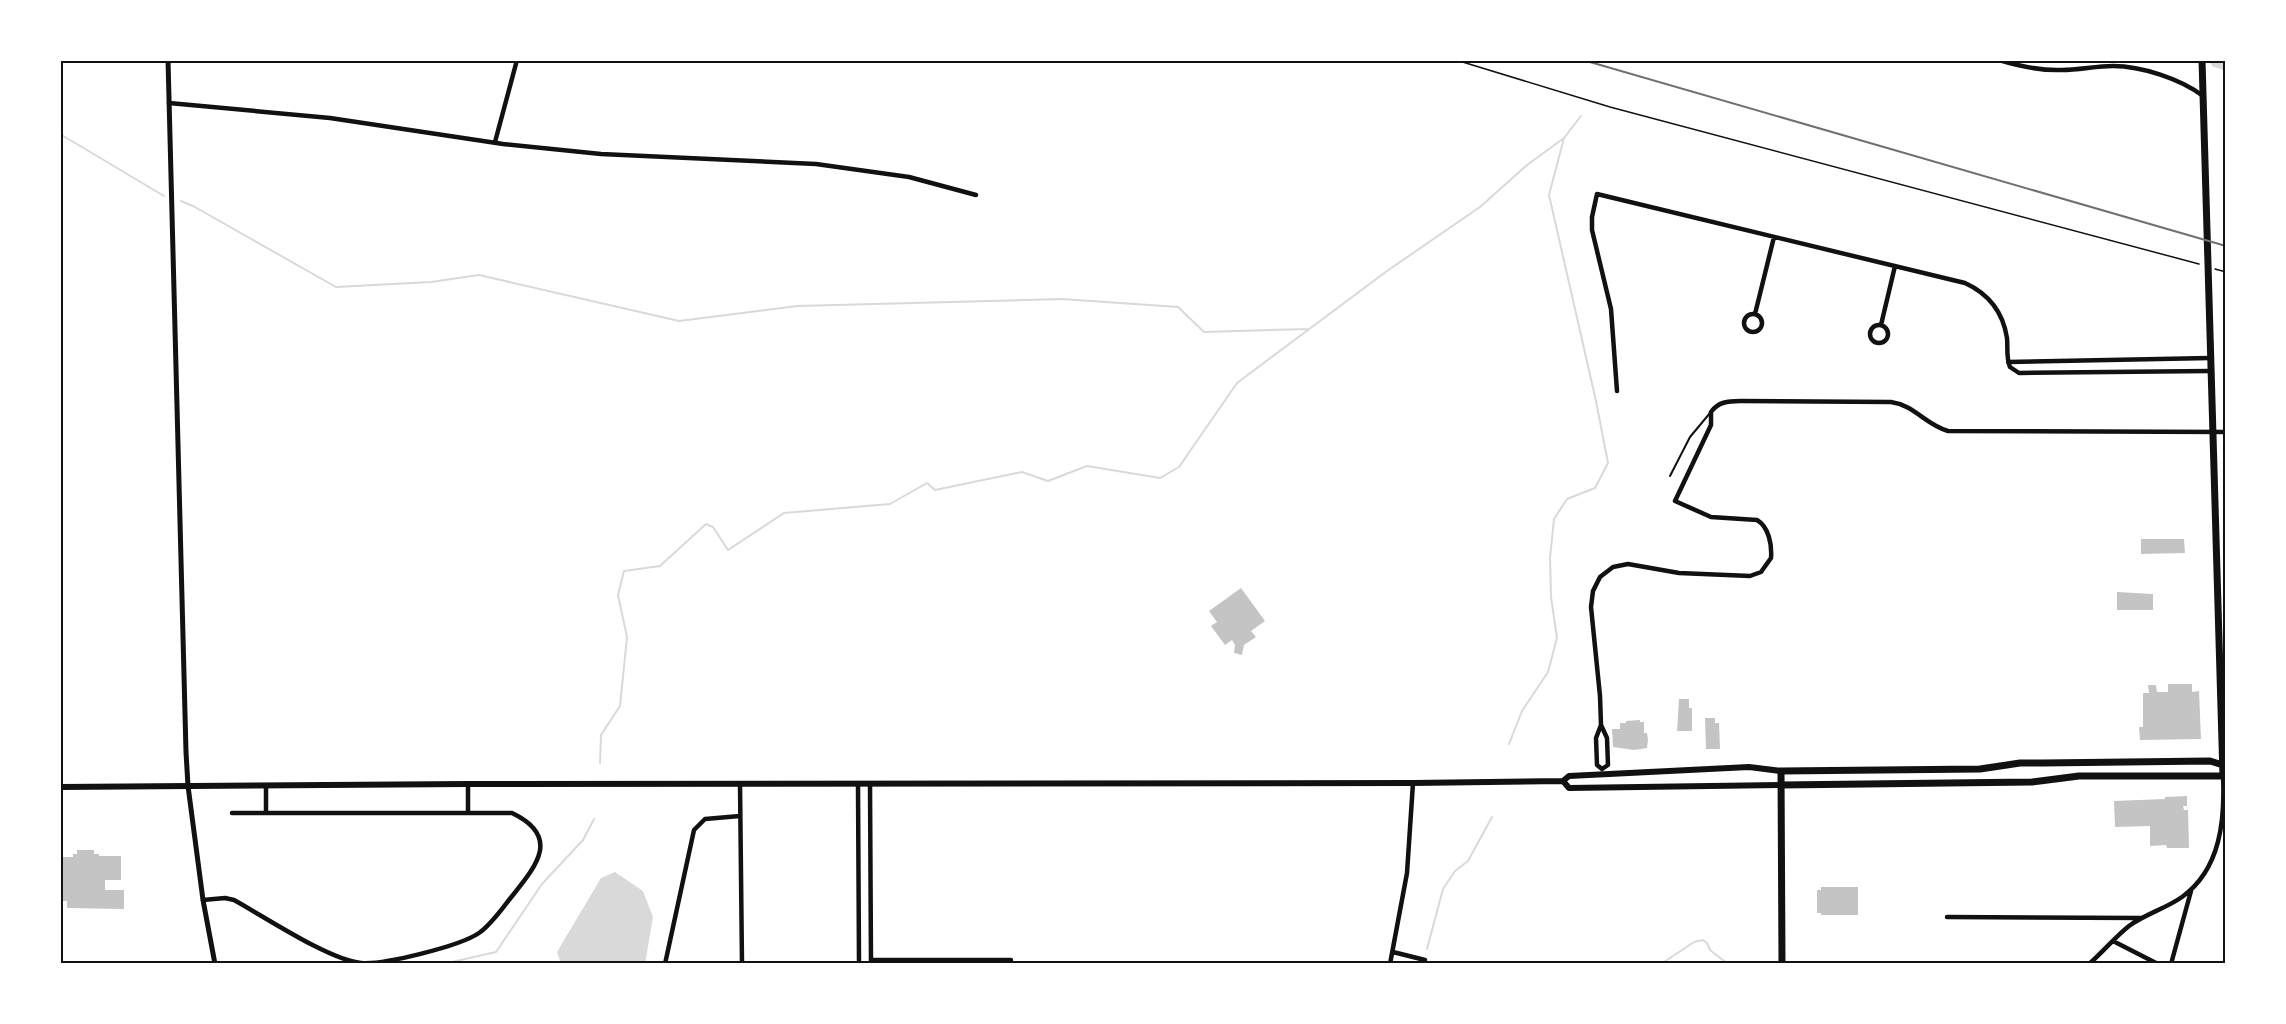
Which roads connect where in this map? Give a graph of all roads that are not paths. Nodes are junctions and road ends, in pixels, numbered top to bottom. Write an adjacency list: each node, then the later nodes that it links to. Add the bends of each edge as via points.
1 (168, 60): 6 (street)
2 (517, 60): 7 (street)
3 (1999, 60): 5 (street, via 2061,70 2114,66 2177,80)
4 (2202, 60): 5 (main road)
5 (2203, 96): 13 (main road)
6 (169, 103): 7 (street, via 330,118); 37 (street)
7 (495, 142): 8 (street, via 601,154 816,164 909,177)
8 (976, 195)
9 (1774, 237): 10 (street); 11 (street); 18 (street, via 1597,194 1591,223 1611,309)
10 (1895, 266): 12 (street); 15 (street, via 1965,283 1988,298 2004,325)
11 (1755, 314)
12 (1881, 325)
13 (2210, 358): 14 (street); 16 (main road)
14 (2084, 360): 15 (street); 17 (street)
15 (2008, 362): 17 (street, via 2019,373)
16 (2210, 371): 17 (street); 20 (main road)
17 (2084, 373)
18 (1617, 390)
19 (1711, 412): 20 (street, via 1721,403 1740,401 1891,402 1908,406 1932,425 1948,431); 22 (lane, via 1690,437); 25 (street, via 1711,425 1675,501 1711,517 1757,520 1768,535 1771,558 1761,572 1750,576 1679,573 1635,564 1606,571 1593,591 1591,607)
20 (2212, 432): 21 (street); 23 (main road)
21 (2226, 432)
22 (1670, 476)
23 (2221, 708): 24 (main road); 26 (main road)
24 (2226, 719)
25 (1600, 725): 28 (street, via 1596,738 1597,765); 28 (street, via 1607,738 1608,765)
26 (2224, 765): 27 (main road, via 2210,761 2020,763 1980,768); 29 (main road)
27 (1781, 771): 28 (main road, via 1749,767); 36 (main road)
28 (1602, 772): 30 (main road, via 1569,776)
29 (2224, 776): 36 (main road); 44 (street, via 2221,834 2210,861)
30 (1563, 781): 31 (main road); 36 (main road, via 1569,788)
31 (1413, 783): 35 (main road); 51 (street, via 1407,873)
32 (468, 784): 33 (main road); 38 (main road); 40 (street)
33 (740, 784): 34 (main road); 43 (street)
34 (858, 784): 35 (main road); 50 (street)
35 (870, 784): 49 (street)
36 (1781, 785): 60 (main road)
37 (188, 786): 38 (main road); 39 (main road); 45 (street)
38 (266, 786): 42 (street)
39 (60, 787)
40 (468, 812): 42 (street); 45 (street, via 512,813 525,819 540,838 541,850 528,876 500,911 481,932 460,943 360,963 332,954 234,900)
41 (232, 813): 42 (street)
42 (266, 813)
43 (740, 816): 56 (street, via 705,819 694,830); 57 (street)
44 (2191, 890): 47 (street); 63 (street)
45 (203, 900): 55 (street)
46 (1947, 917): 47 (street)
47 (2141, 918): 48 (street)
48 (2113, 941): 61 (street); 62 (street)
49 (872, 951): 50 (street); 54 (street)
50 (859, 952): 58 (street)
51 (1394, 952): 53 (street); 59 (street)
52 (1011, 960): 54 (street)
53 (1425, 960)
54 (871, 962)
55 (215, 964)
56 (665, 964)
57 (742, 964)
58 (859, 964)
59 (1390, 964)
60 (1782, 964)
61 (2090, 964)
62 (2158, 964)
63 (2171, 964)

